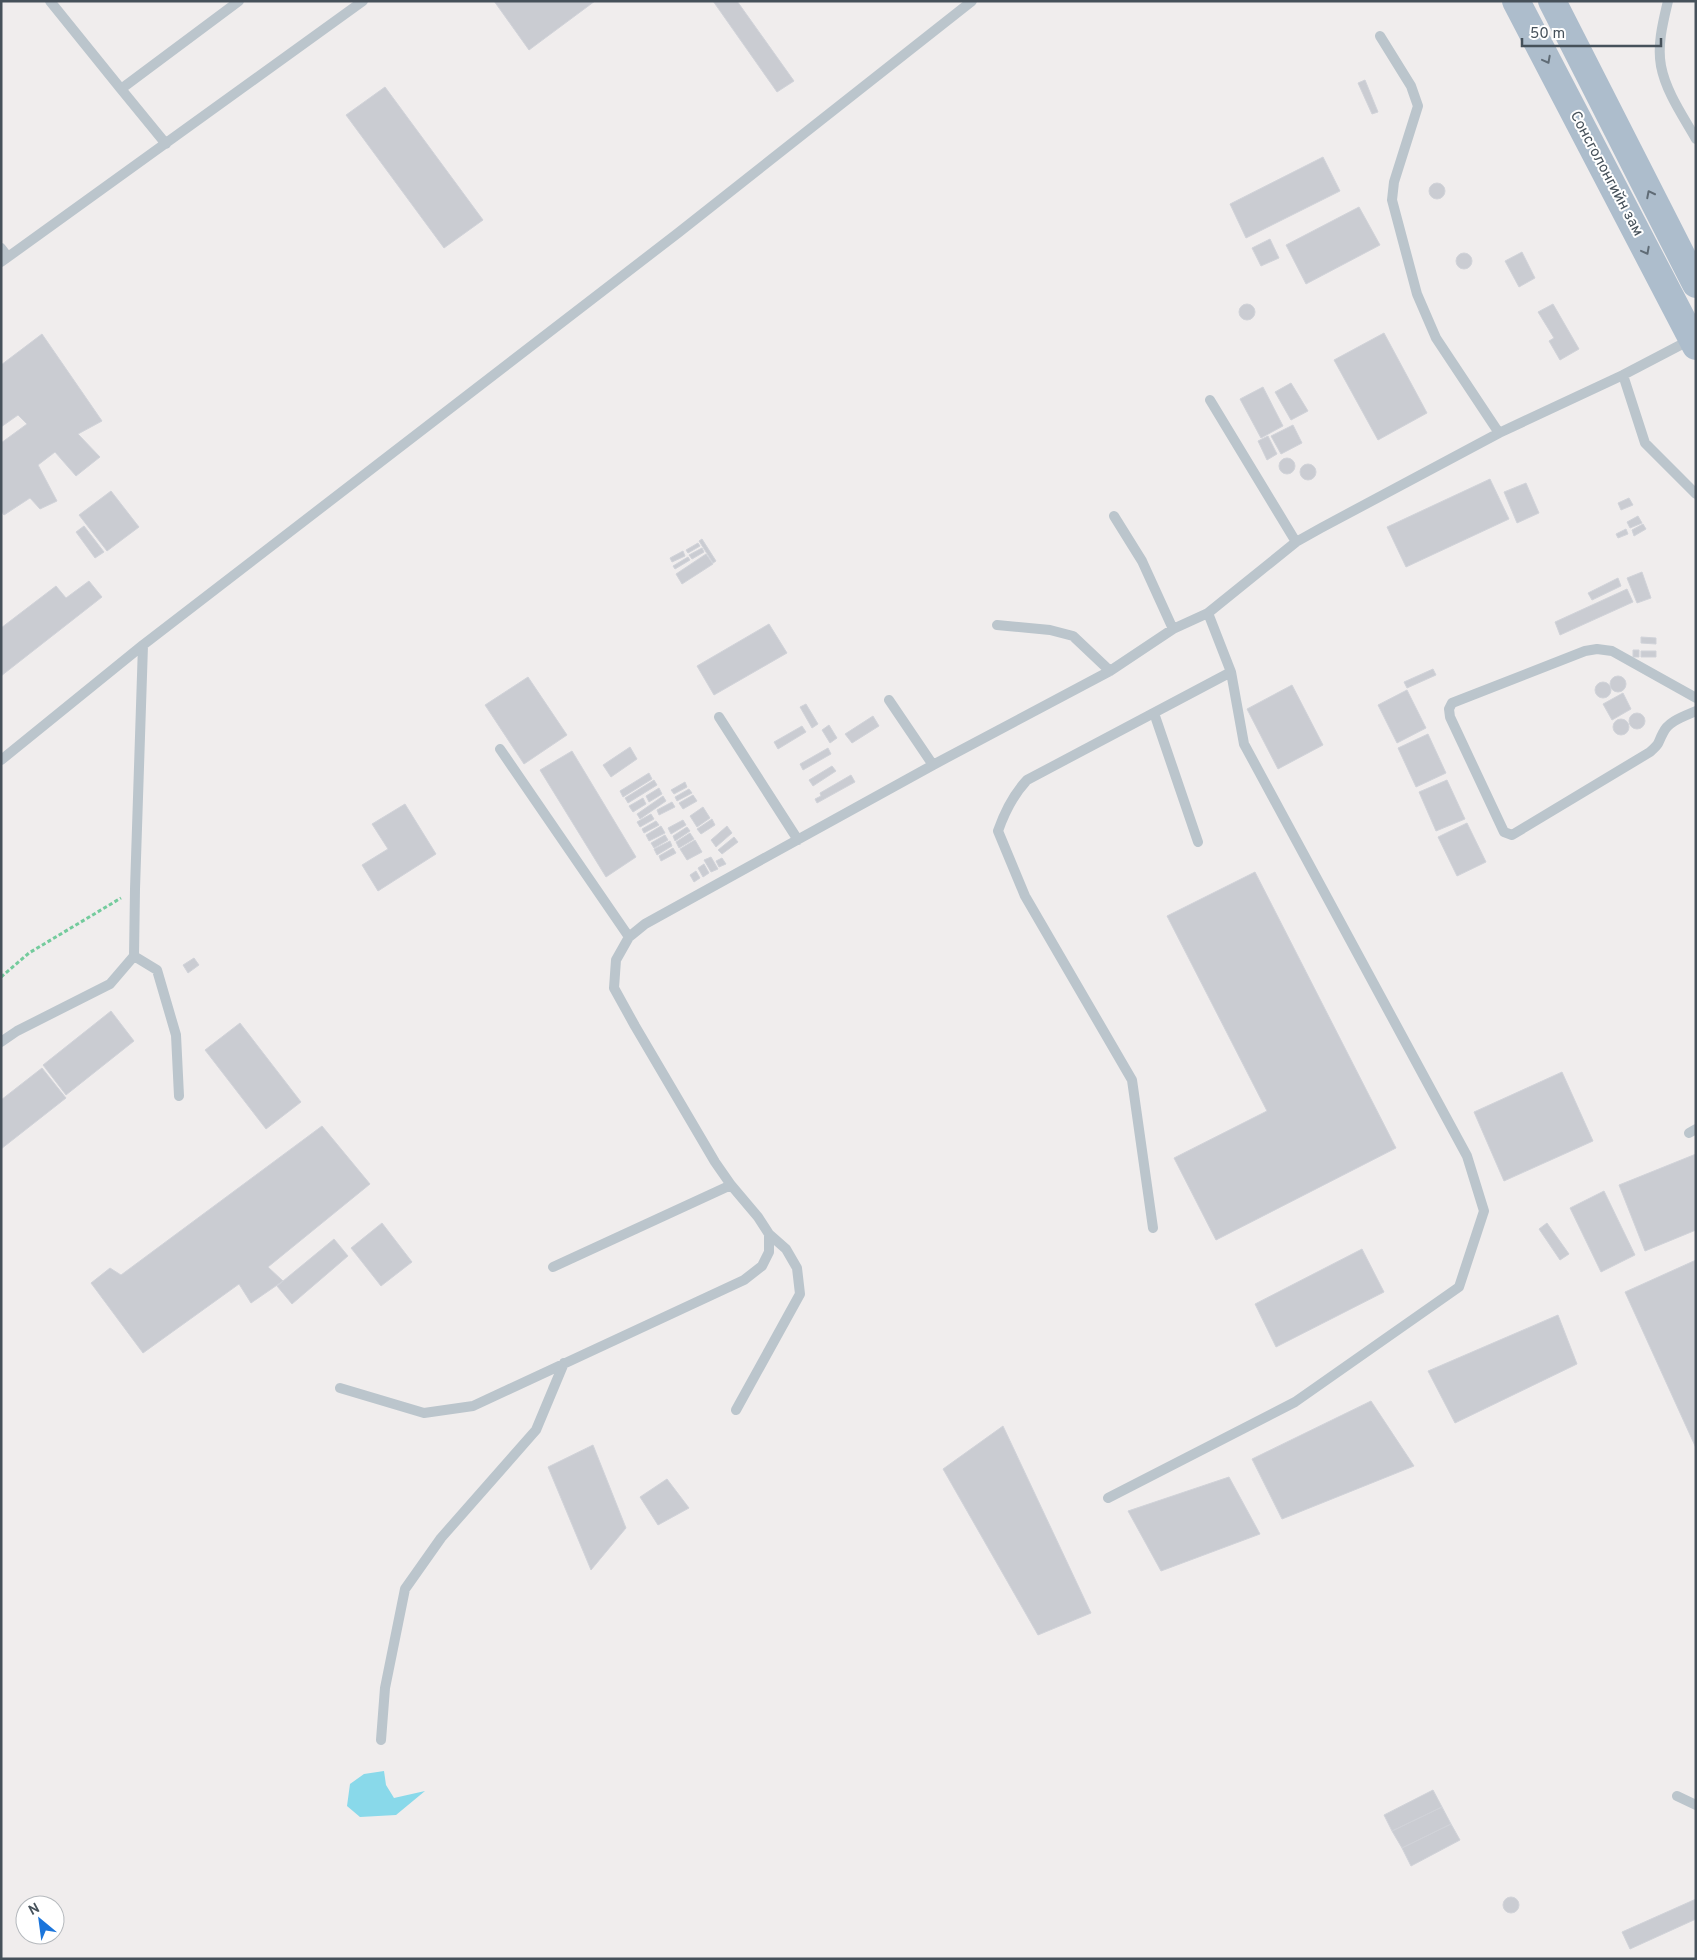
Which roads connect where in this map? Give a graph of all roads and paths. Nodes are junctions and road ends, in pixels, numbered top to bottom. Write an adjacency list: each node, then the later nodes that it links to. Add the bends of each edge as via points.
1 (50, 1): 9 (lane)
2 (239, 1): 9 (lane)
3 (364, 1): 11 (lane)
4 (972, 1): 25 (lane, via 678,234)
5 (1516, 1): 15 (main road, Сонсголонгийн зам, one-way to 15)
6 (1552, 1): 14 (main road, Сонсголонгийн зам, one-way to 6)
7 (1668, 1): 10 (lane, via 1661,30 1661,66 1670,93)
8 (1380, 36): 18 (lane, via 1411,86 1418,106 1394,182 1392,200 1417,294 1436,338)
9 (121, 88): 11 (lane)
10 (1696, 139)
11 (166, 144): 13 (lane)
12 (1, 248): 13 (lane)
13 (5, 260)
14 (1696, 284)
15 (1694, 341): 16 (lane)
16 (1622, 375): 18 (lane); 19 (lane, via 1645,443)
17 (1210, 400): 21 (lane)
18 (1499, 433): 21 (lane)
19 (1696, 494)
20 (1114, 516): 24 (lane, via 1142,561)
21 (1296, 542): 22 (lane)
22 (1208, 613): 24 (lane); 27 (lane)
23 (997, 625): 26 (lane, via 1050,630 1073,636)
24 (1173, 629): 26 (lane)
25 (143, 644): 34 (lane); 38 (lane)
26 (1110, 671): 35 (lane)
27 (1231, 672): 31 (lane); 51 (lane, via 1244,744 1467,1156 1484,1211 1460,1287 1295,1402)
28 (1696, 698): 30 (lane, via 1612,651 1597,649 1452,703 1449,709 1450,718 1504,832 1512,836 1650,752 1660,743 1663,732 1671,723)
29 (889, 700): 35 (lane)
30 (1696, 711)
31 (1154, 713): 37 (lane); 45 (lane, via 1027,780 1015,793 998,831 1025,896 1132,1080)
32 (719, 716): 36 (lane)
33 (500, 749): 39 (lane)
34 (1, 760)
35 (933, 764): 36 (lane)
36 (798, 840): 39 (lane, via 645,924)
37 (1198, 842)
38 (135, 889): 40 (lane); 41 (path, via 29,954)
39 (629, 937): 44 (lane, via 616,960 614,988)
40 (134, 956): 42 (lane, via 110,984); 43 (lane, via 157,970 160,978 176,1035)
41 (1, 977)
42 (1, 1042)
43 (179, 1096)
44 (731, 1185): 46 (lane); 47 (lane)
45 (1153, 1228)
46 (769, 1234): 48 (lane, via 769,1252 762,1266 744,1280); 50 (lane, via 786,1249 797,1268 800,1294)
47 (553, 1266)
48 (564, 1363): 49 (lane, via 473,1406 424,1413); 52 (lane, via 536,1430 441,1538 405,1589 385,1688)
49 (340, 1388)
50 (736, 1410)
51 (1108, 1498)
52 (381, 1740)
53 (1677, 1796): 54 (lane)
54 (1696, 1805)

